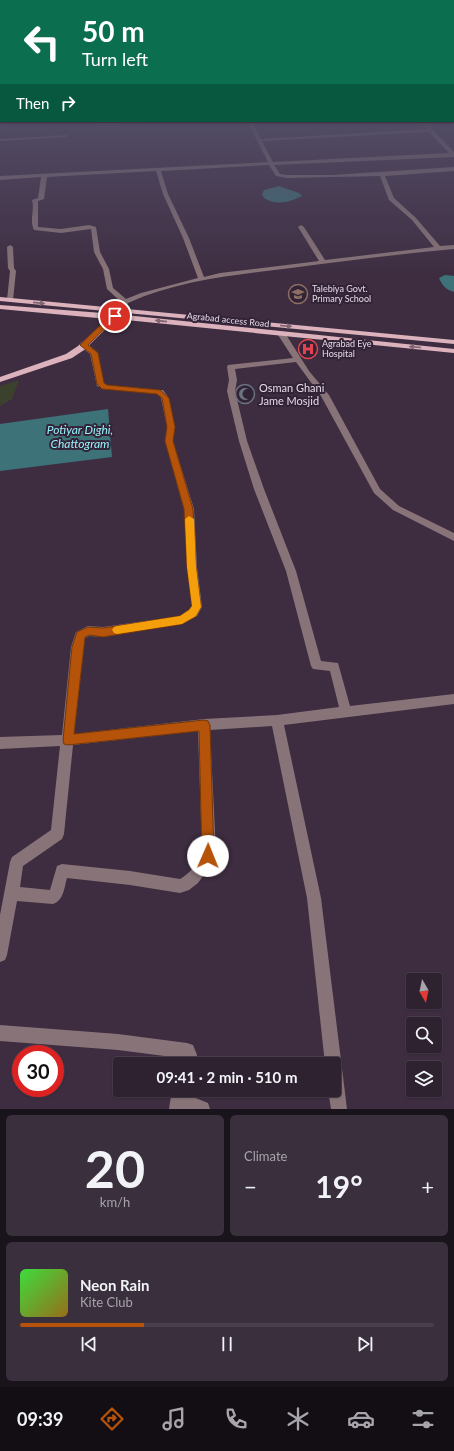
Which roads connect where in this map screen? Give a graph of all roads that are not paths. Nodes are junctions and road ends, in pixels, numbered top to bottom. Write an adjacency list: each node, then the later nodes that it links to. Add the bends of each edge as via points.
1 (113, 172): 6 (street)
2 (159, 172): 13 (street, via 163,188)
3 (276, 172): 5 (street, via 284,177)
4 (414, 172): 5 (street)
5 (382, 174): 11 (street, via 391,199 414,219)
6 (44, 176): 7 (street); 16 (street, via 41,199 35,200 36,229 61,231 94,228 97,252 106,270 110,289)
7 (0, 178)
8 (301, 227): 12 (street)
9 (454, 247): 11 (street)
10 (10, 248): 15 (street, via 10,268 13,272)
11 (438, 248): 12 (street)
12 (323, 262): 13 (street)
13 (201, 278): 16 (street, via 143,294)
14 (0, 299): 15 (main road, Agrabad access Road)
15 (10, 300): 16 (main road, Agrabad access Road, one-way to 16)
16 (123, 306): 20 (main road, Agrabad access Road, one-way to 20)
17 (0, 307): 18 (main road, Agrabad access Road)
18 (115, 316): 19 (main road, Agrabad access Road, one-way to 18); 21 (main road)
19 (282, 335): 22 (main road, Agrabad access Road, one-way to 19); 23 (street)
20 (454, 342)
21 (84, 345): 24 (main road, via 63,358); 30 (street, via 94,353 100,384 105,387 160,392 165,398 171,427 169,441 189,509 196,607 193,613 182,620 103,632 88,631 80,635)
22 (454, 351)
23 (298, 360): 25 (street, via 325,395 378,491 396,508); 27 (street, via 231,367 234,380 231,391 243,441 291,571 317,666 334,666)
24 (0, 380)
25 (453, 539)
26 (454, 699): 27 (street)
27 (346, 712): 28 (street)
28 (277, 720): 29 (street); 38 (street, via 314,898)
29 (204, 725): 30 (street); 32 (street, via 209,852 207,860 187,885 62,871 53,896)
30 (68, 740): 31 (street); 32 (street, via 57,834 17,862)
31 (0, 743)
32 (11, 893): 33 (street)
33 (0, 955)
34 (0, 1033): 35 (street, via 118,1042 187,1051)
35 (189, 1057)
36 (178, 1099): 37 (street)
37 (202, 1109)
38 (339, 1109)

